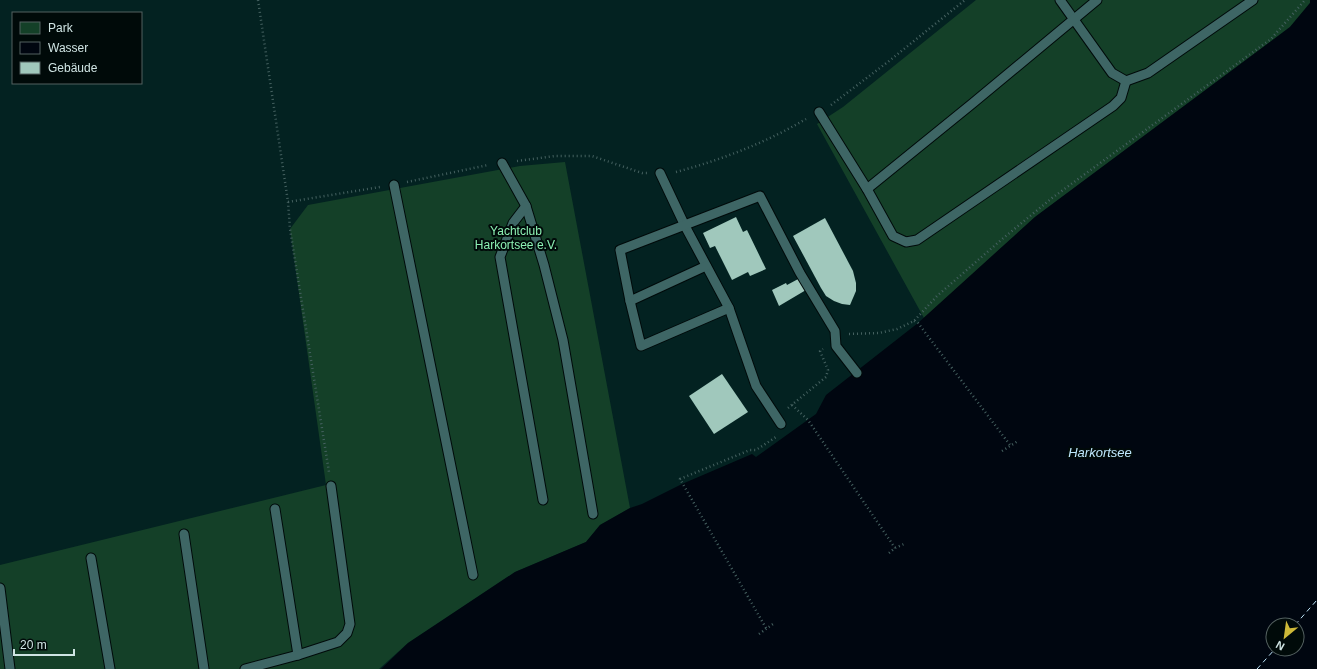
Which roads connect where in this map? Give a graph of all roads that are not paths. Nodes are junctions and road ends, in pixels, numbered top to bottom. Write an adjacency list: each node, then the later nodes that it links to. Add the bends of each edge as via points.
1 (1060, 0): 4 (lane)
2 (1097, 0): 4 (lane)
3 (1253, 0): 5 (lane, via 1148,73)
4 (1074, 19): 5 (lane, via 1112,73); 10 (lane)
5 (1126, 81): 10 (lane, via 1121,98 1113,106 917,240 906,242 893,236)
6 (819, 112): 10 (lane)
7 (502, 163): 11 (lane)
8 (660, 173): 12 (lane)
9 (394, 185): 24 (lane)
10 (867, 189)
11 (526, 206): 19 (lane, via 513,223 500,258); 21 (lane, via 563,340)
12 (685, 226): 13 (lane); 14 (lane, via 620,250); 16 (lane, via 760,196 835,331 836,346)
13 (706, 266): 14 (lane); 15 (lane)
14 (630, 301): 15 (lane, via 641,346)
15 (729, 308): 17 (lane, via 756,386)
16 (857, 372)
17 (779, 420)
18 (331, 486): 26 (lane, via 350,624 347,633 338,642)
19 (543, 500)
20 (275, 509): 26 (lane)
21 (593, 514)
22 (184, 534): 29 (lane)
23 (91, 558): 28 (lane)
24 (472, 575)
25 (0, 588): 27 (lane)
26 (298, 656): 30 (lane)
27 (10, 669)
28 (110, 669)
29 (204, 669)
30 (245, 669)

